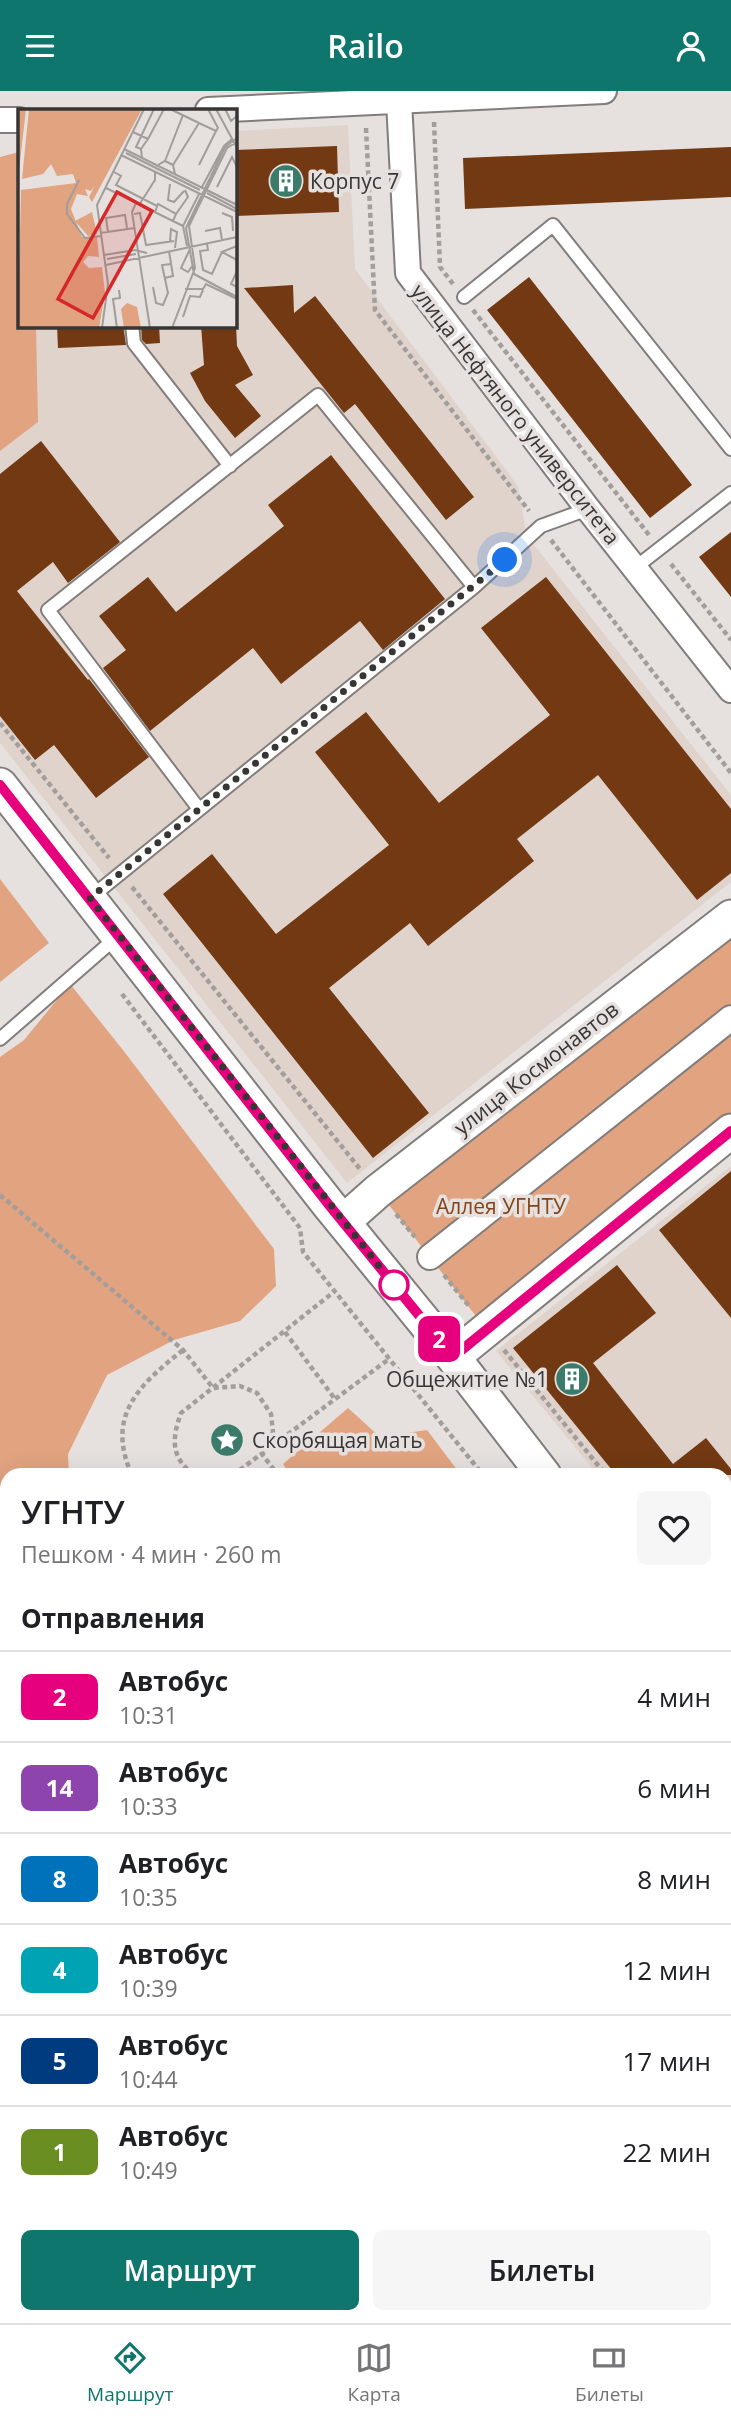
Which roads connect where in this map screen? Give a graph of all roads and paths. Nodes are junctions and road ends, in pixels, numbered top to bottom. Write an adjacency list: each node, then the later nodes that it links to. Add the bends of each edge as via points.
1 (604, 91): 2 (street)
2 (460, 94): 3 (street)
3 (433, 99): 4 (street); 9 (path, via 440,267)
4 (399, 101): 5 (street); 14 (street, улица Нефтяного университета, via 408,273)
5 (365, 103): 6 (street); 15 (path, via 375,310)
6 (230, 109)
7 (0, 120): 8 (street)
8 (18, 120)
9 (464, 297): 11 (lane, via 553,225); 16 (path)
10 (132, 327): 12 (lane, via 134,343)
11 (731, 449)
12 (230, 466): 18 (lane, via 318,395); 24 (lane, via 48,610)
13 (731, 493): 16 (lane)
14 (588, 509): 15 (lane); 17 (street, улица Нефтяного университета)
15 (541, 526): 18 (lane); 22 (path)
16 (660, 549): 17 (lane); 19 (path)
17 (636, 567): 20 (street, улица Нефтяного университета)
18 (474, 587): 24 (lane)
19 (731, 641)
20 (731, 690)
21 (0, 723): 25 (path)
22 (731, 773)
23 (0, 785): 26 (main road)
24 (199, 809): 25 (lane)
25 (120, 872): 26 (lane); 33 (path)
26 (90, 898): 28 (main road)
27 (731, 917): 35 (main road, улица Космонавтов)
28 (119, 935): 29 (lane); 35 (main road)
29 (94, 957): 31 (lane); 37 (path, via 300,1228 303,1252)
30 (731, 1018): 36 (street)
31 (0, 1039)
32 (731, 1131): 41 (main road)
33 (366, 1176)
34 (0, 1195): 40 (path)
35 (343, 1222): 41 (main road)
36 (430, 1257)
37 (335, 1291): 38 (path); 42 (path)
38 (285, 1332): 43 (path); 44 (path)
39 (503, 1349): 52 (path)
40 (183, 1350): 43 (path); 46 (path, via 150,1376 128,1406 122,1443)
41 (453, 1357): 51 (main road)
42 (389, 1359): 44 (path); 50 (path)
43 (213, 1388): 45 (path, via 240,1386 257,1394 271,1414 273,1432); 47 (path, via 181,1413 174,1433 176,1453)
44 (335, 1399): 45 (path)
45 (262, 1454): 48 (path); 49 (path)
46 (130, 1468)
47 (188, 1468)
48 (243, 1468)
49 (273, 1468)
50 (477, 1468)
51 (539, 1468)
52 (600, 1468)

